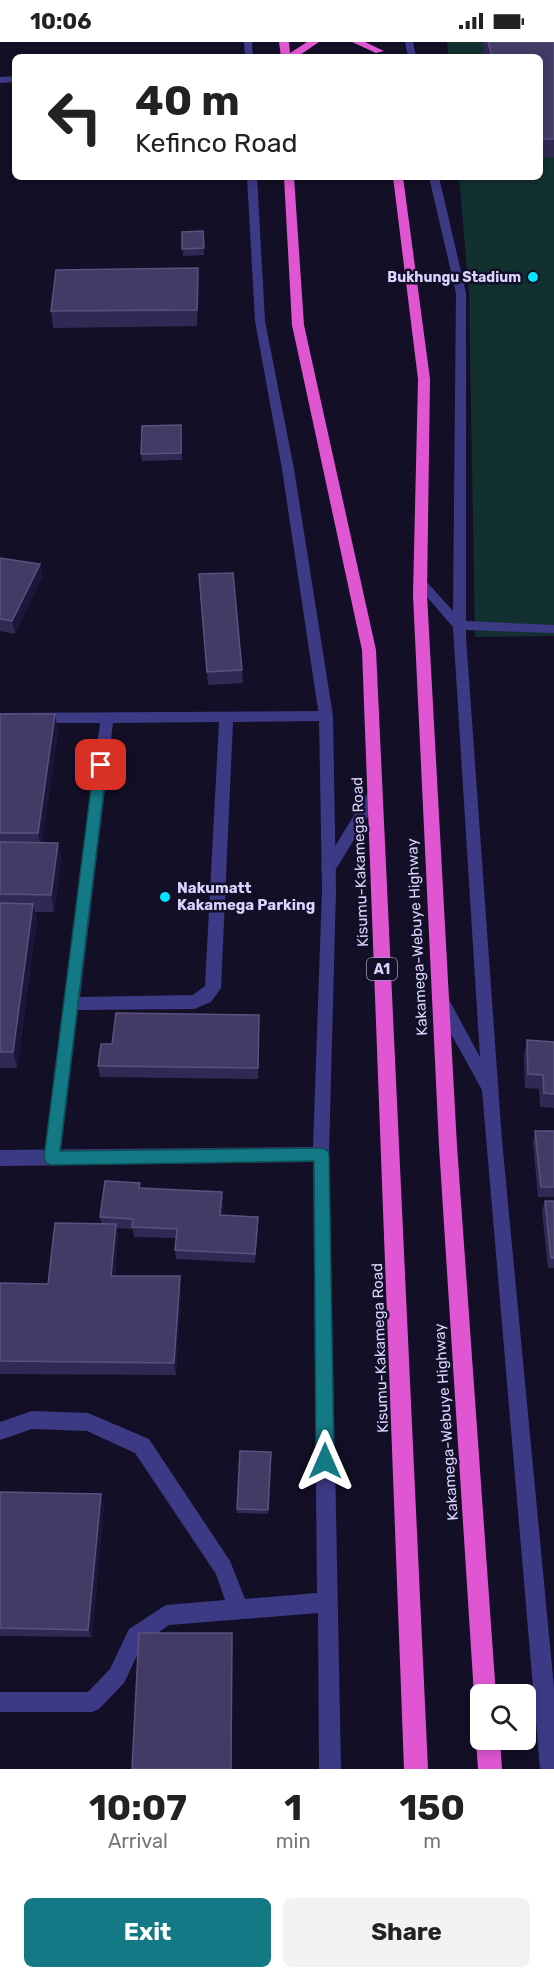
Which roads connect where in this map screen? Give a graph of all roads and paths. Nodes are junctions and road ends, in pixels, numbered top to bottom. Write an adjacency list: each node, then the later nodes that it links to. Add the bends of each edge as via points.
1 (314, 42): 4 (highway)
2 (357, 42): 3 (highway)
3 (379, 50)
4 (293, 54)
5 (252, 180): 12 (street, via 260,321 288,469)
6 (289, 180): 16 (highway, Kisumu-Kakamega Road / A1, via 298,325 369,650)
7 (398, 180): 9 (highway, Kakamega-Webuye Highway, via 424,379)
8 (435, 180): 10 (street, via 461,293)
9 (421, 583): 10 (street); 18 (highway, Kakamega-Webuye Highway)
10 (458, 625): 11 (street); 20 (street)
11 (554, 629)
12 (326, 716): 13 (street); 17 (street)
13 (226, 717): 15 (street); 19 (street, via 213,988 194,1002)
14 (0, 718): 15 (street)
15 (107, 718): 19 (street)
16 (375, 793): 17 (street); 31 (highway, Kisumu-Kakamega Road / A1)
17 (328, 870): 21 (street)
18 (441, 1000): 20 (street); 27 (highway, Kakamega-Webuye Highway)
19 (72, 1004): 23 (street)
20 (490, 1090): 33 (street)
21 (321, 1154): 23 (street); 25 (street)
22 (0, 1158): 23 (street)
23 (52, 1158)
24 (0, 1431): 26 (street, via 32,1420 88,1422 142,1446 223,1568)
25 (327, 1602): 26 (street); 30 (street)
26 (239, 1609): 28 (street, via 166,1615 136,1636 117,1676 92,1702)
27 (484, 1684)
28 (0, 1702)
29 (489, 1750): 32 (highway)
30 (330, 1769)
31 (416, 1769)
32 (490, 1769)
33 (551, 1769)

